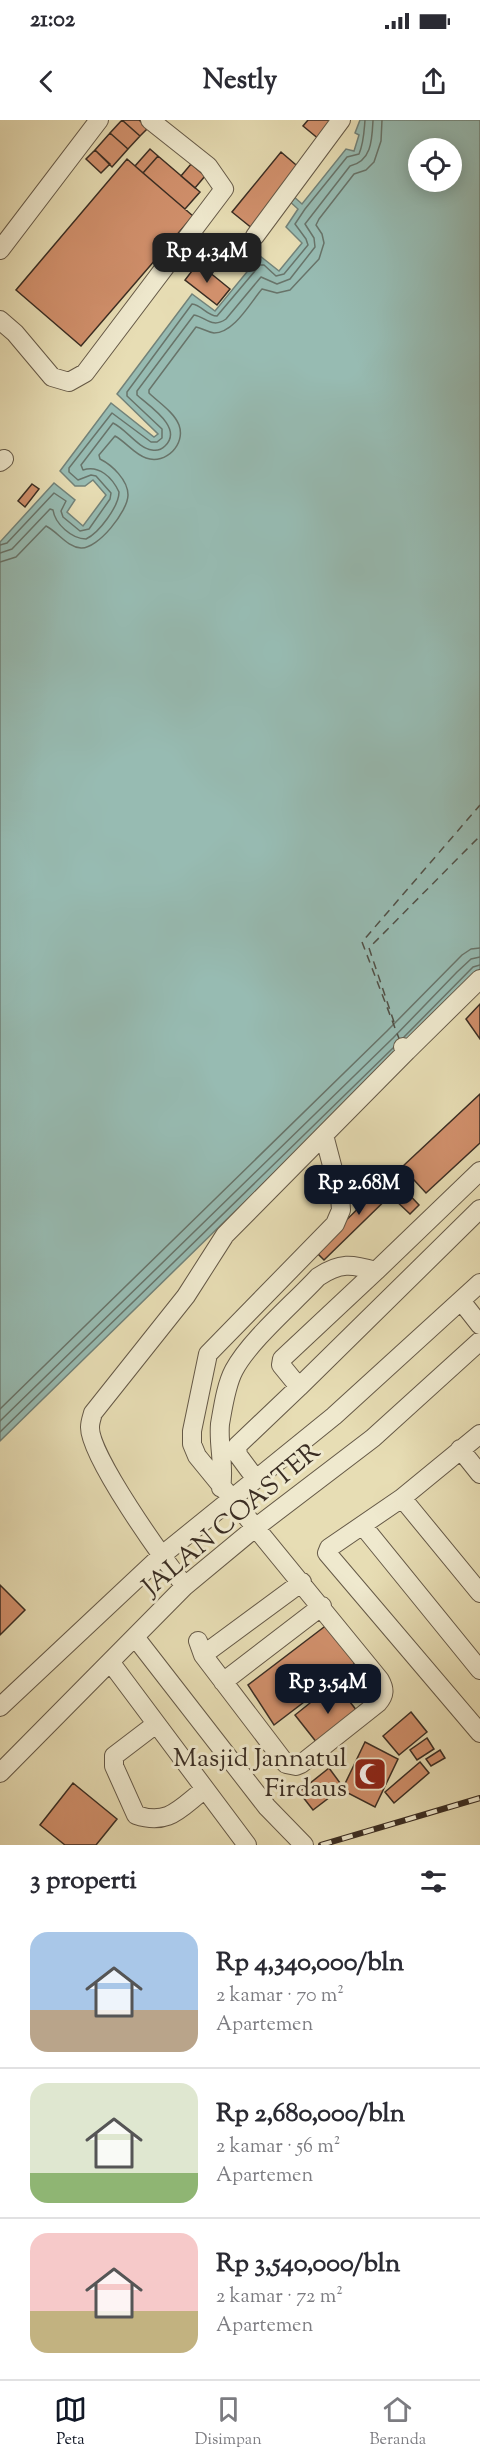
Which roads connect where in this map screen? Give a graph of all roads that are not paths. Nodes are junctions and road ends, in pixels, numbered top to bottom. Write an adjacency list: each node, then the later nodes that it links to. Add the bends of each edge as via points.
1 (99, 120): 5 (lane)
2 (150, 120): 6 (lane, via 208,166 224,189 85,373 69,382 52,377)
3 (341, 120): 4 (lane)
4 (255, 236)
5 (0, 250)
6 (0, 320)
7 (480, 979): 8 (lane, via 405,1049)
8 (324, 1135): 21 (lane, via 340,1196 341,1209 335,1224 215,1345 204,1365 192,1444); 25 (lane, via 225,1235 186,1296 93,1413 90,1428 96,1445 116,1486)
9 (480, 1171): 11 (lane)
10 (480, 1209): 16 (lane)
11 (376, 1271): 16 (lane, via 282,1359 281,1365); 21 (lane, via 352,1265 330,1269 244,1354 232,1372 220,1423 218,1445)
12 (480, 1283): 13 (lane, JALAN COASTER)
13 (462, 1302): 14 (lane); 20 (lane, JALAN COASTER, via 334,1416)
14 (480, 1325)
15 (480, 1341): 24 (lane, JALAN COASTER, via 373,1438)
16 (299, 1387): 20 (lane, via 237,1446 238,1455)
17 (480, 1434): 18 (lane)
18 (460, 1449): 19 (lane); 22 (lane)
19 (480, 1474)
20 (255, 1478): 21 (lane, JALAN COASTER)
21 (226, 1493): 24 (lane); 25 (lane, JALAN COASTER)
22 (402, 1498): 23 (lane); 28 (lane)
23 (363, 1526): 32 (lane); 36 (lane, via 329,1548 328,1557)
24 (255, 1528): 26 (lane); 27 (lane, JALAN COASTER)
25 (161, 1556): 27 (lane); 34 (lane, JALAN COASTER)
26 (302, 1582): 29 (lane); 33 (lane, via 200,1648)
27 (185, 1586): 30 (lane, JALAN COASTER)
28 (480, 1593)
29 (322, 1606): 33 (lane); 33 (lane, via 380,1680 384,1692 378,1703 301,1764 286,1764)
30 (135, 1637): 31 (lane, JALAN COASTER); 40 (lane, via 267,1807)
31 (111, 1663): 35 (lane); 37 (lane, JALAN COASTER)
32 (480, 1670)
33 (223, 1682)
34 (0, 1707)
35 (156, 1724): 38 (lane); 38 (lane, via 114,1756 114,1766 136,1815 151,1820 168,1817)
36 (480, 1732)
37 (0, 1773)
38 (205, 1789): 39 (lane)
39 (247, 1845)
40 (304, 1845)

